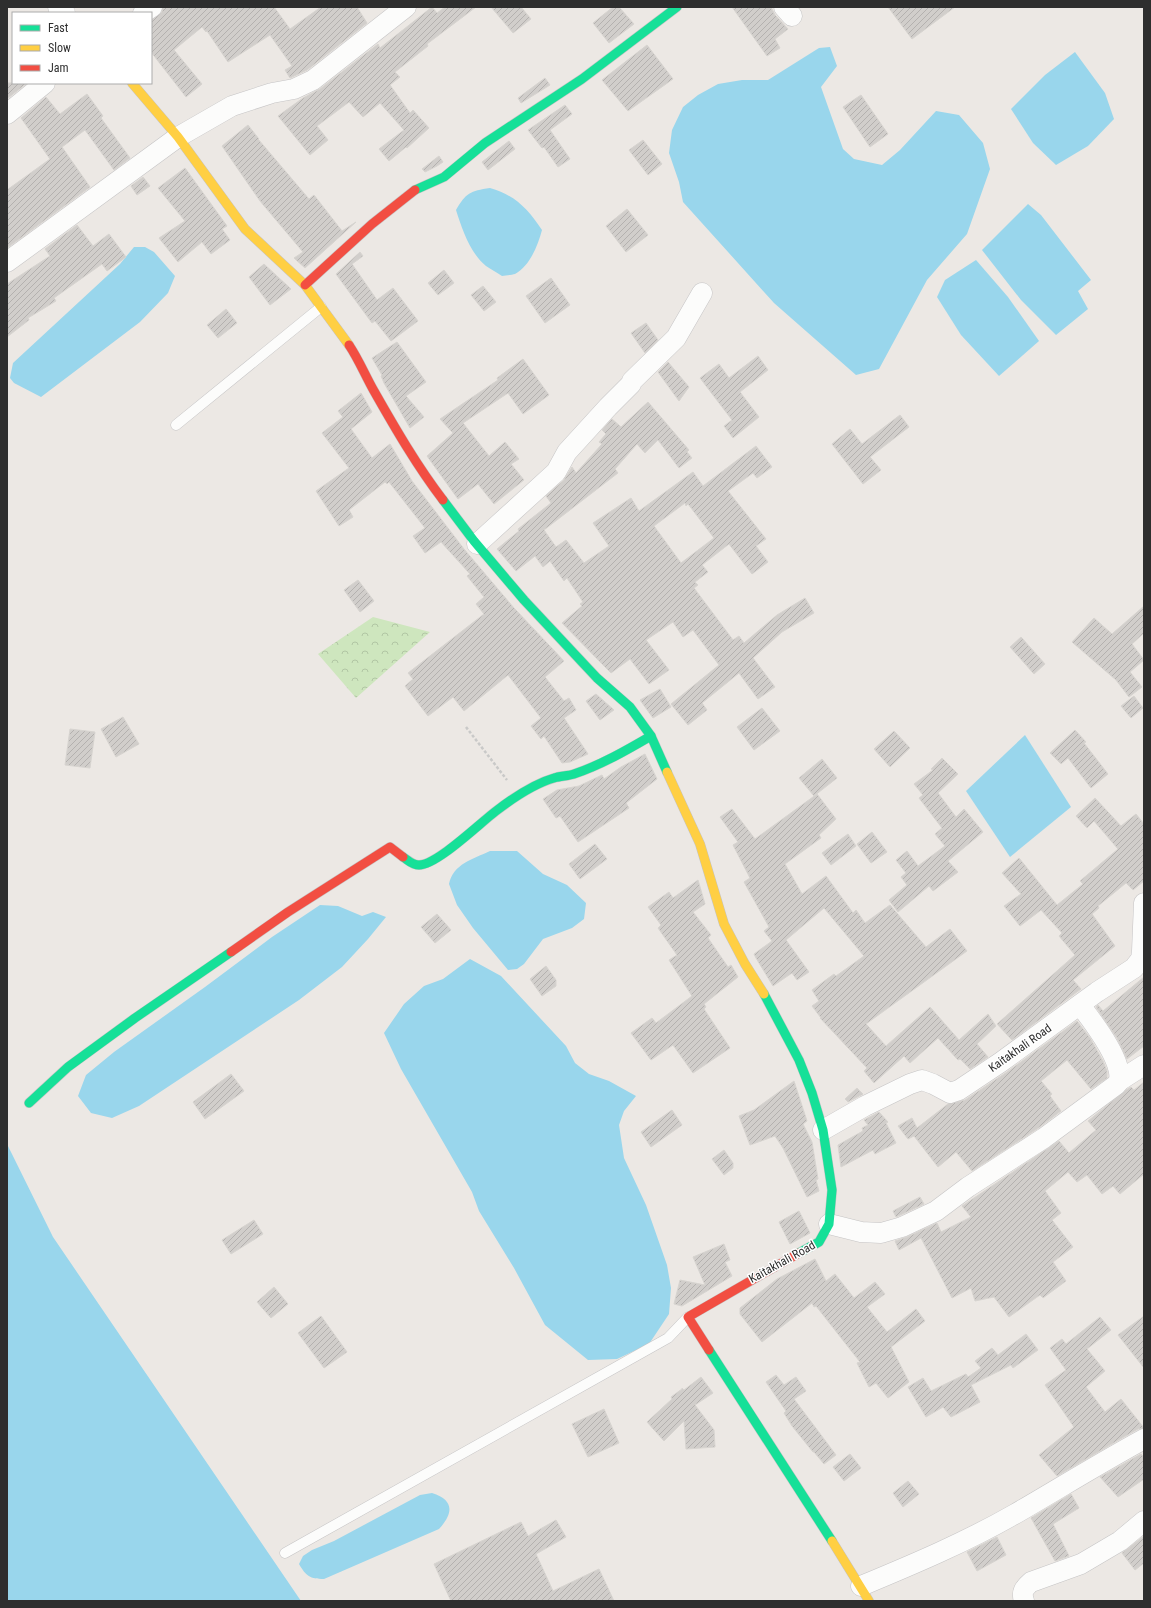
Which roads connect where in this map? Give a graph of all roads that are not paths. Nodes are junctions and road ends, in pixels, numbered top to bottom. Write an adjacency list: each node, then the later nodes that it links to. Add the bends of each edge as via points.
1 (406, 7): 6 (street, via 313,80 232,106)
2 (677, 7): 8 (street, via 582,79 484,143 444,177 414,191 372,224)
3 (44, 84): 5 (street)
4 (133, 84): 6 (street)
5 (7, 114)
6 (178, 137): 7 (street); 8 (street, via 245,228)
7 (7, 262)
8 (305, 285): 10 (street)
9 (702, 293): 12 (street, via 676,338 632,381 567,452 556,472)
10 (321, 307): 11 (lane); 12 (street, via 360,360 373,388 422,473)
11 (176, 425)
12 (477, 544): 13 (street, via 524,600 597,678 630,707)
13 (651, 736): 18 (street, via 624,752 574,774 553,778 528,789 428,863 413,864 390,847 349,872 135,1018 68,1066); 19 (street, via 700,844 724,924 799,1060)
14 (1144, 903): 15 (street, Kaitakhali Road, via 1141,959 1134,968)
15 (1080, 1005): 17 (street, via 1100,1031 1113,1056 1120,1074); 19 (street, Kaitakhali Road, via 959,1090 950,1093 922,1080 865,1106)
16 (1144, 1065): 17 (street)
17 (1119, 1081): 20 (street, via 1044,1138 936,1211 902,1227 881,1233 861,1232)
18 (29, 1103)
19 (823, 1130): 20 (street, Kaitakhali Road, via 832,1190)
20 (829, 1224): 21 (street, Kaitakhali Road, via 819,1242)
21 (688, 1318): 24 (lane, via 668,1338); 25 (street)
22 (1144, 1439): 25 (street, via 1014,1514)
23 (1144, 1521): 26 (street, via 1120,1541 1081,1564 1031,1582 1024,1588)
24 (285, 1553)
25 (865, 1593)
26 (1024, 1601)

